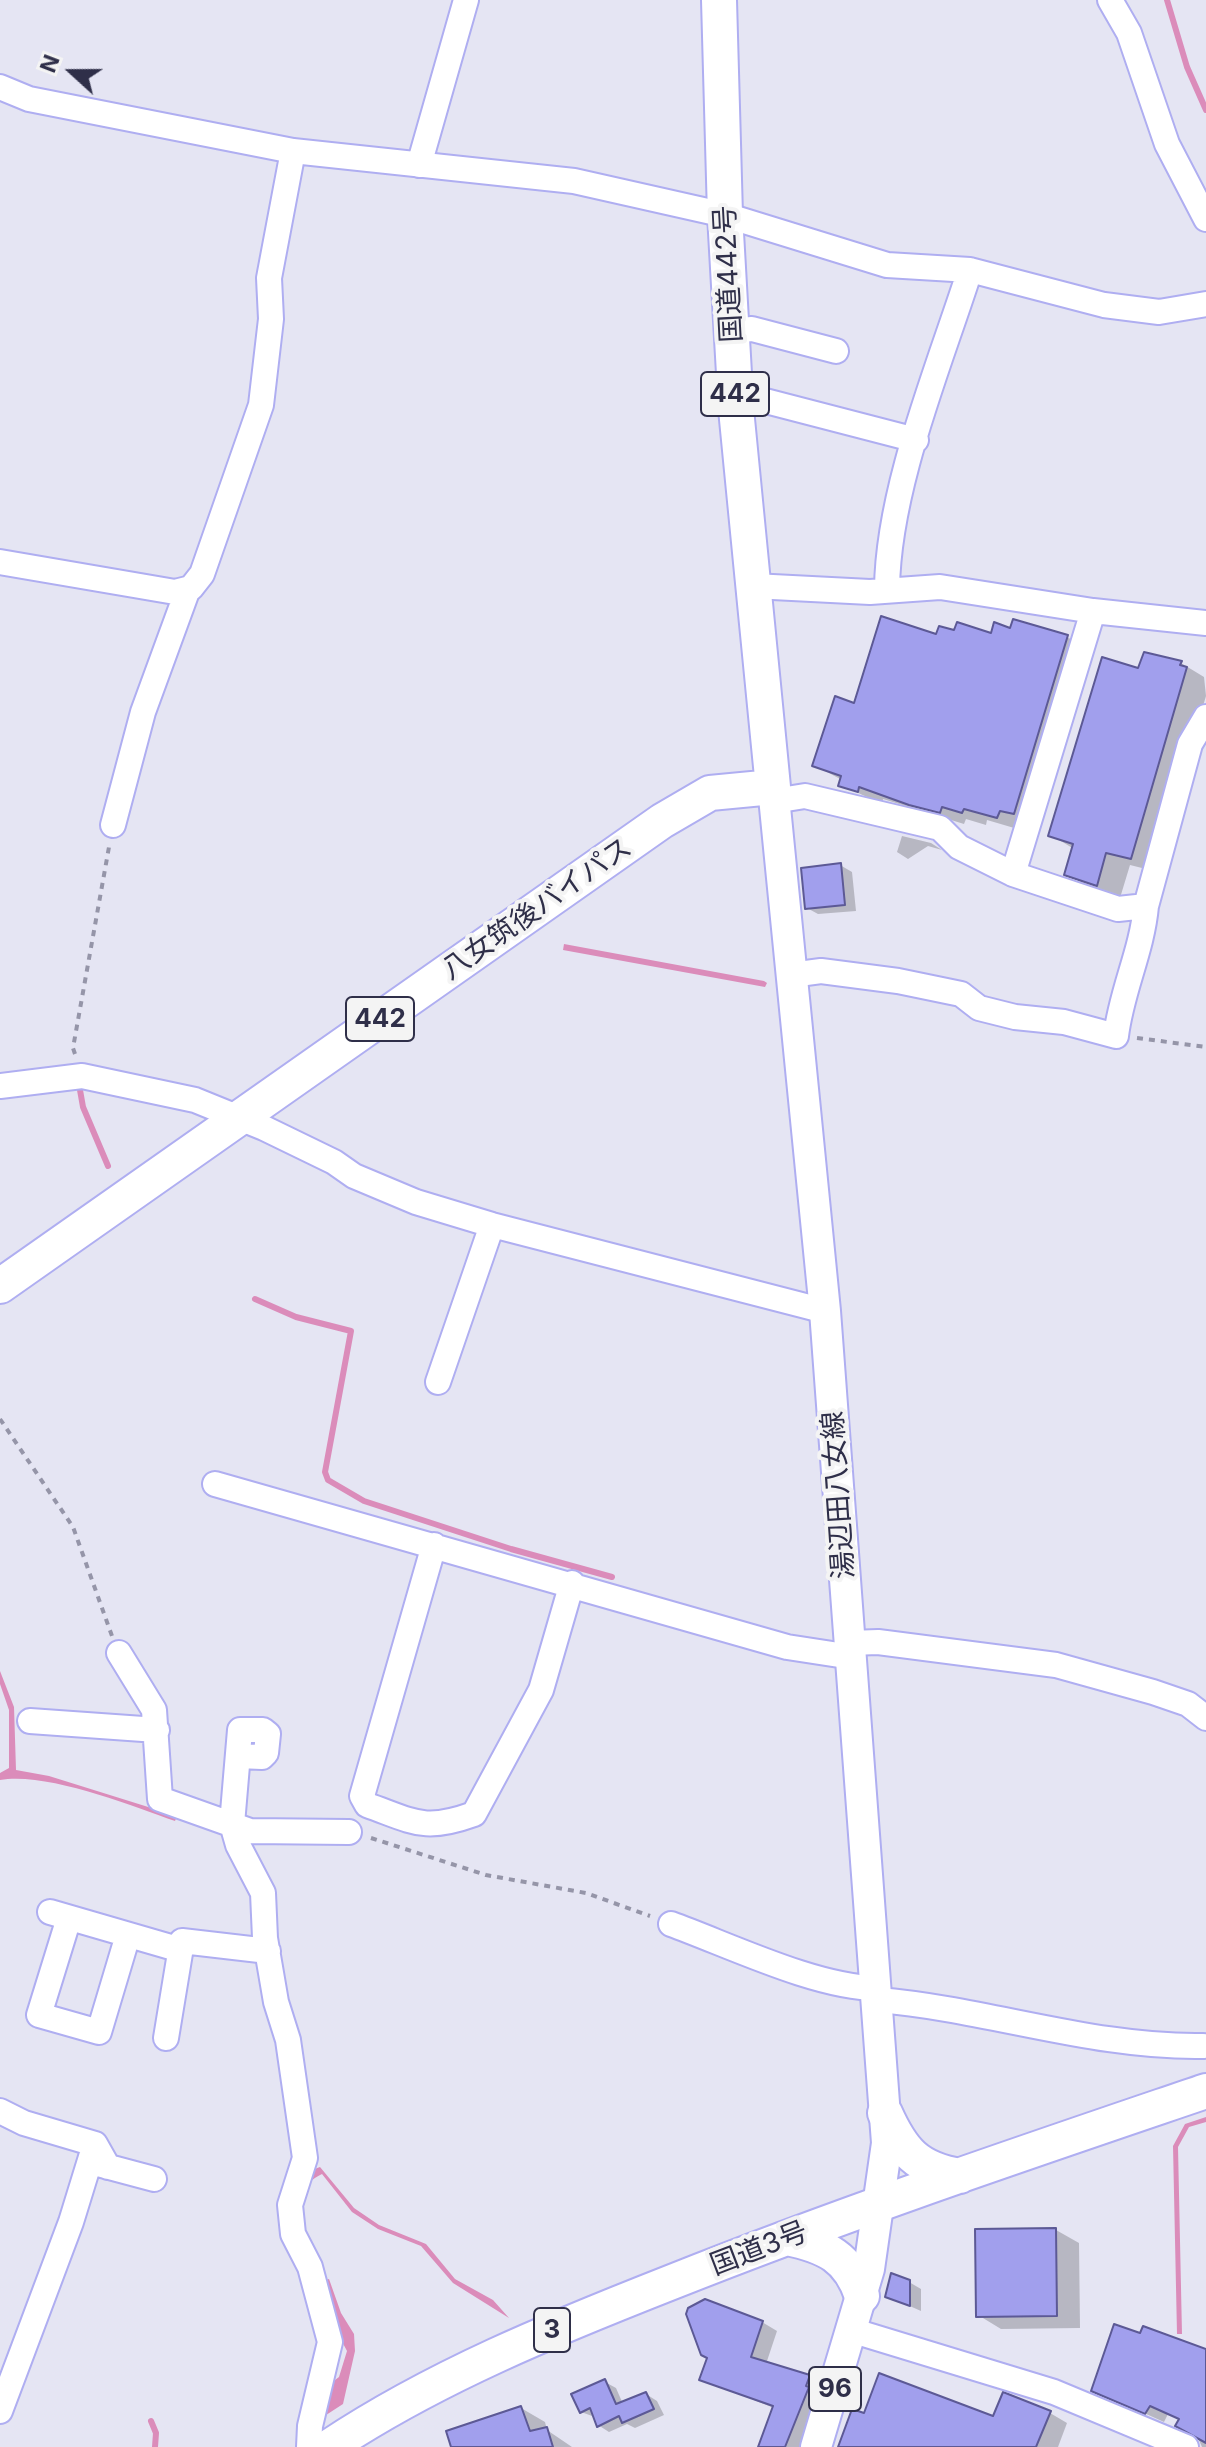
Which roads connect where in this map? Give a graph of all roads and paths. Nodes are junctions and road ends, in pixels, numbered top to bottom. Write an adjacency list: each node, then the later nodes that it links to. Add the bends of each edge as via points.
1 (466, 0): 6 (street)
2 (719, 0): 7 (highway, 国道442号 / 442)
3 (1110, 0): 8 (street, via 1129,33 1167,144)
4 (0, 87): 5 (street, via 29,99)
5 (293, 151): 6 (street); 17 (street, via 269,278 271,319 261,405 202,574)
6 (419, 165): 7 (street, via 574,181)
7 (725, 215): 9 (street, via 887,265); 11 (highway, 国道442号 / 442)
8 (1206, 219)
9 (970, 270): 10 (street, via 1104,305 1159,312); 14 (street)
10 (1206, 304)
11 (731, 331): 12 (street, via 752,329); 16 (highway, 国道442号 / 442)
12 (836, 351)
13 (754, 398): 14 (street)
14 (916, 440): 18 (street, via 887,550)
15 (0, 562): 17 (street, via 175,592)
16 (753, 586): 18 (street); 22 (highway, 国道442号 / 442)
17 (188, 589): 23 (street, via 143,712)
18 (887, 589): 19 (street, via 940,587)
19 (1093, 611): 20 (street); 24 (street)
20 (1206, 623)
21 (1206, 717): 25 (street, via 1190,744)
22 (774, 794): 24 (street, via 805,796 940,828 959,847); 26 (main road, 湯辺田八女線); 31 (highway, 八女筑後バイパス / 442, via 710,793 662,821)
23 (113, 825): 29 (path, via 73,1048)
24 (1013, 874): 25 (street, via 1118,909)
25 (1146, 906): 27 (street)
26 (791, 975): 27 (street, via 821,971 898,981 961,994 979,1008); 34 (main road, 湯辺田八女線)
27 (1116, 1036): 28 (path)
28 (1206, 1047)
29 (82, 1076): 30 (street); 31 (street, via 195,1100)
30 (0, 1086)
31 (240, 1118): 32 (street, via 354,1176); 33 (highway, 八女筑後バイパス / 442)
32 (492, 1225): 34 (street); 35 (street)
33 (0, 1286)
34 (825, 1311): 40 (main road, 湯辺田八女線)
35 (438, 1382)
36 (0, 1419): 41 (path, via 73,1527 98,1605)
37 (215, 1484): 38 (street)
38 (434, 1545): 39 (street); 39 (street, via 362,1796 367,1805 421,1823 440,1826 474,1814 541,1690)
39 (572, 1583): 40 (street, via 787,1647)
40 (851, 1650): 42 (street, via 878,1642 1056,1665 1188,1704); 52 (main road, 湯辺田八女線)
41 (125, 1661): 44 (street, via 154,1710)
42 (1206, 1718)
43 (30, 1721): 44 (street)
44 (157, 1730): 46 (street, via 160,1799)
45 (238, 1756): 46 (street)
46 (241, 1828): 47 (street); 51 (street, via 238,1845 263,1893)
47 (349, 1832): 48 (path, via 486,1875 586,1893)
48 (671, 1924): 52 (street)
49 (128, 1935): 49 (street, via 59,1915 32,2009 99,2032); 50 (street)
50 (181, 1950): 51 (street, via 182,1941); 53 (street)
51 (268, 1951): 66 (street, via 288,2040 305,2158 290,2205 293,2234 310,2267 330,2342)
52 (877, 1994): 54 (street, via 1112,2038); 57 (main road, 湯辺田八女線)
53 (166, 2038)
54 (1205, 2046)
55 (1206, 2091): 59 (highway, 国道3号 / 3)
56 (0, 2111): 58 (street)
57 (885, 2113): 59 (highway, via 912,2159 939,2173); 61 (main road, 湯辺田八女線)
58 (97, 2157): 60 (street); 65 (street)
59 (960, 2176): 61 (highway, 国道3号 / 3)
60 (154, 2179)
61 (880, 2203): 62 (highway, 国道3号 / 3); 63 (main road, 96)
62 (787, 2238): 63 (highway, via 836,2254 847,2264); 67 (highway, 国道3号 / 3, via 564,2325 375,2417)
63 (862, 2296): 64 (main road, 96)
64 (854, 2331): 68 (main road, 96); 69 (street, via 1054,2392)
65 (0, 2411)
66 (309, 2447)
67 (329, 2447)
68 (816, 2447)
69 (1186, 2447)

